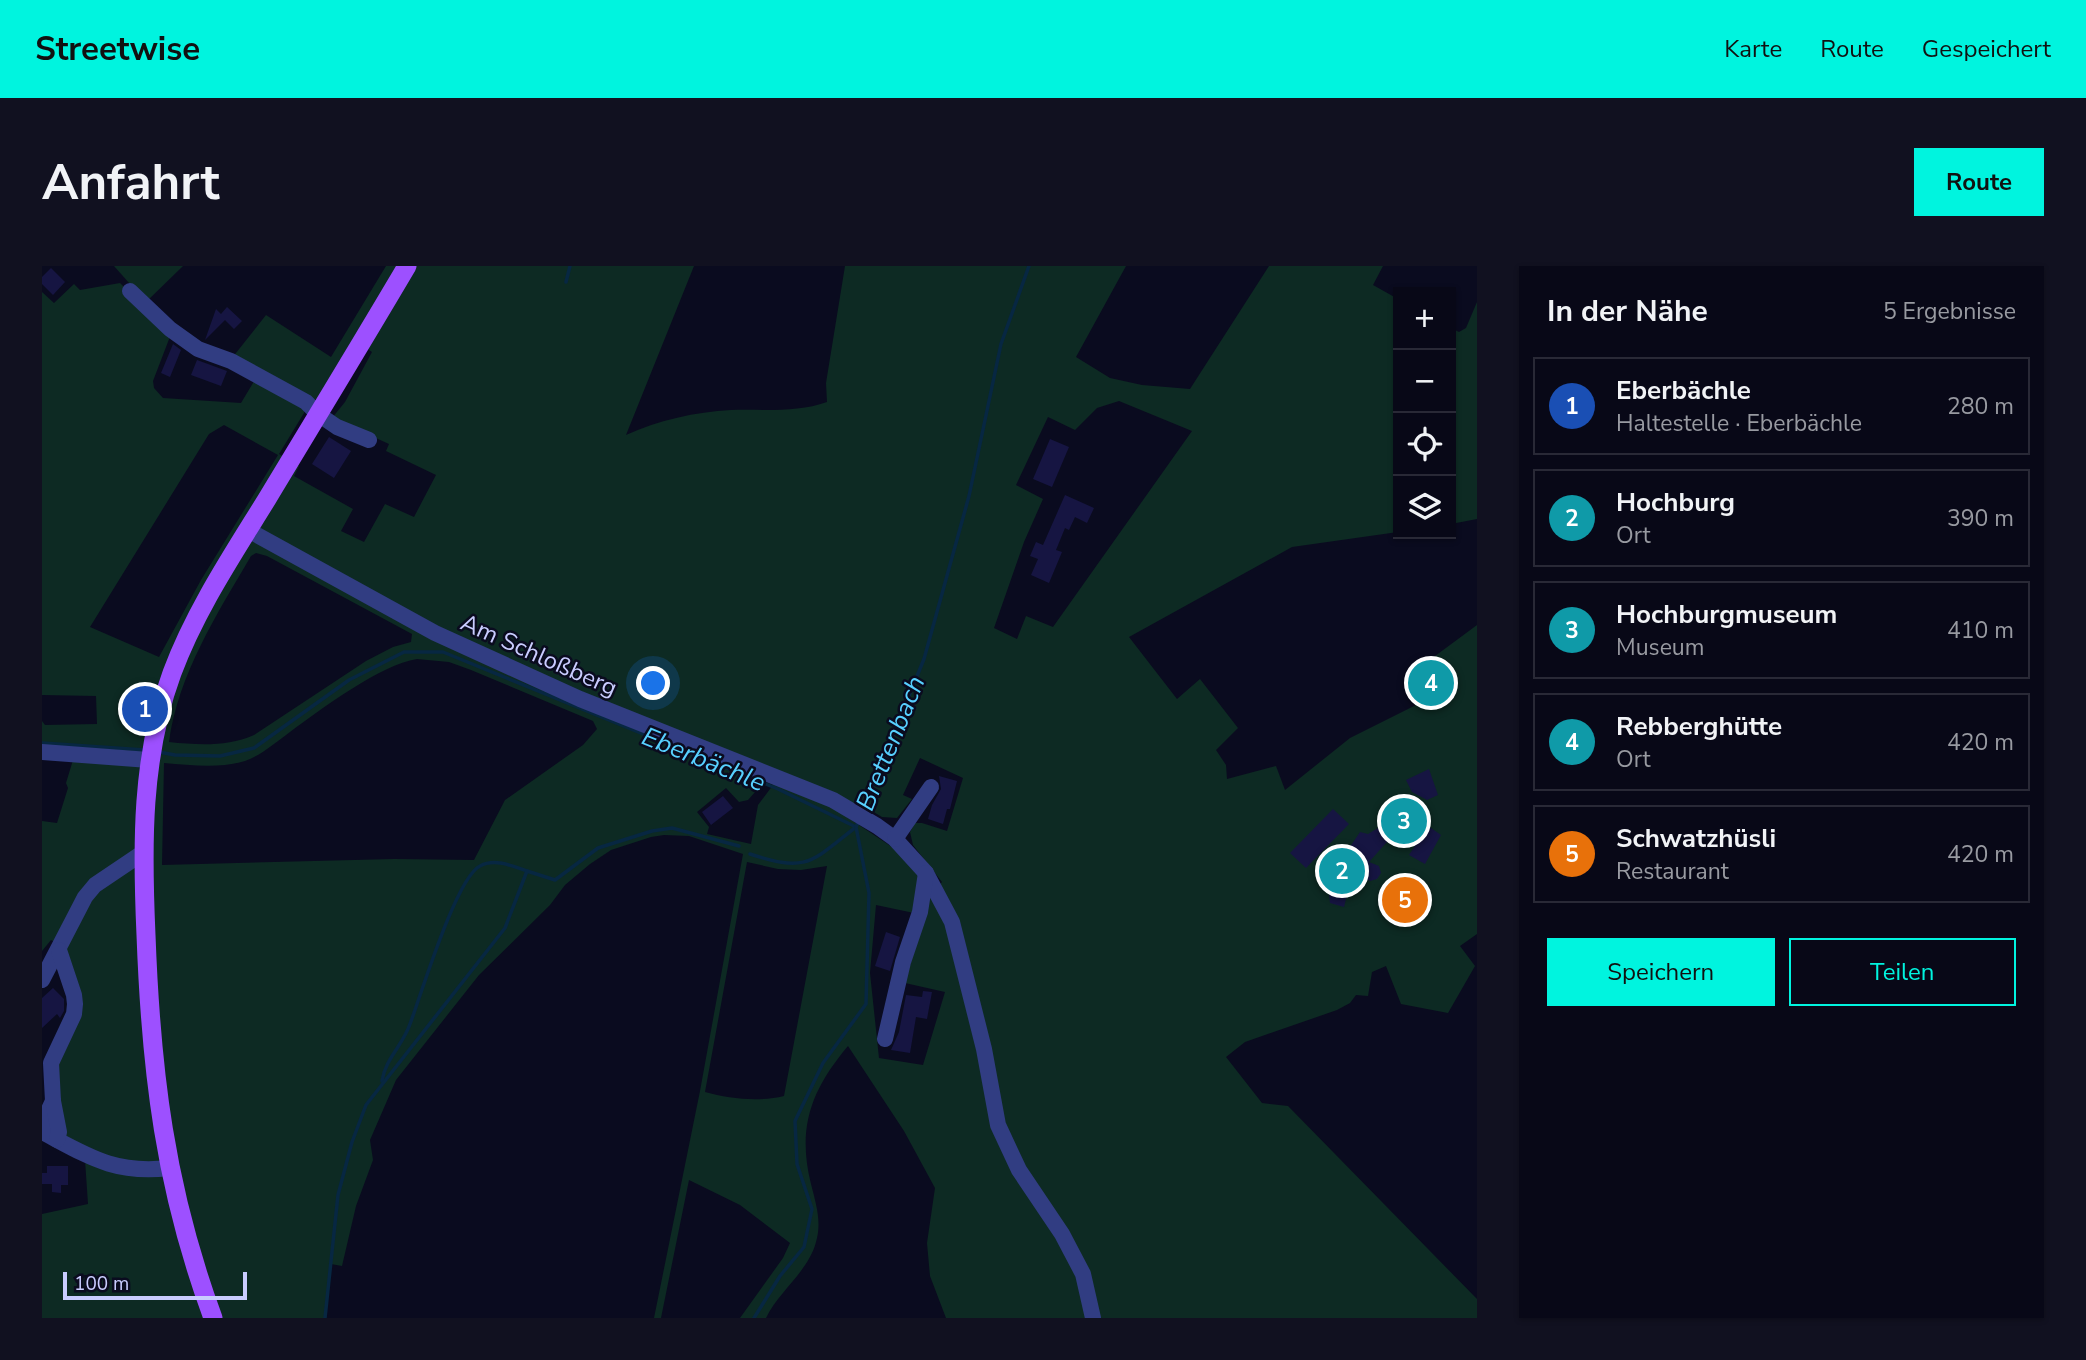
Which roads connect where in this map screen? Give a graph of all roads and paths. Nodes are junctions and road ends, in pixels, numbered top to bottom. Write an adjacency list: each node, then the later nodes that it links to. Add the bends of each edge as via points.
1 (407, 266): 3 (main road)
2 (130, 291): 3 (street, via 198,349 231,361 306,402)
3 (318, 414): 4 (street); 5 (main road)
4 (369, 440)
5 (248, 530): 7 (main road, via 184,645 166,690); 9 (street, Am Schloßberg, via 435,633 589,703 852,810)
6 (42, 752): 7 (street)
7 (150, 754): 10 (main road)
8 (930, 787): 9 (street)
9 (895, 839): 11 (street, Am Schloßberg)
10 (144, 852): 12 (street, via 95,885); 16 (main road, via 153,1065)
11 (926, 873): 14 (street); 18 (street, Am Schloßberg, via 952,922 998,1125 1019,1170 1083,1274)
12 (59, 950): 13 (street); 15 (street, via 75,1004 51,1063 53,1101 43,1130)
13 (42, 980)
14 (886, 1039)
15 (48, 1138): 16 (street, via 109,1165)
16 (169, 1168): 17 (main road)
17 (213, 1318)
18 (1093, 1318)

